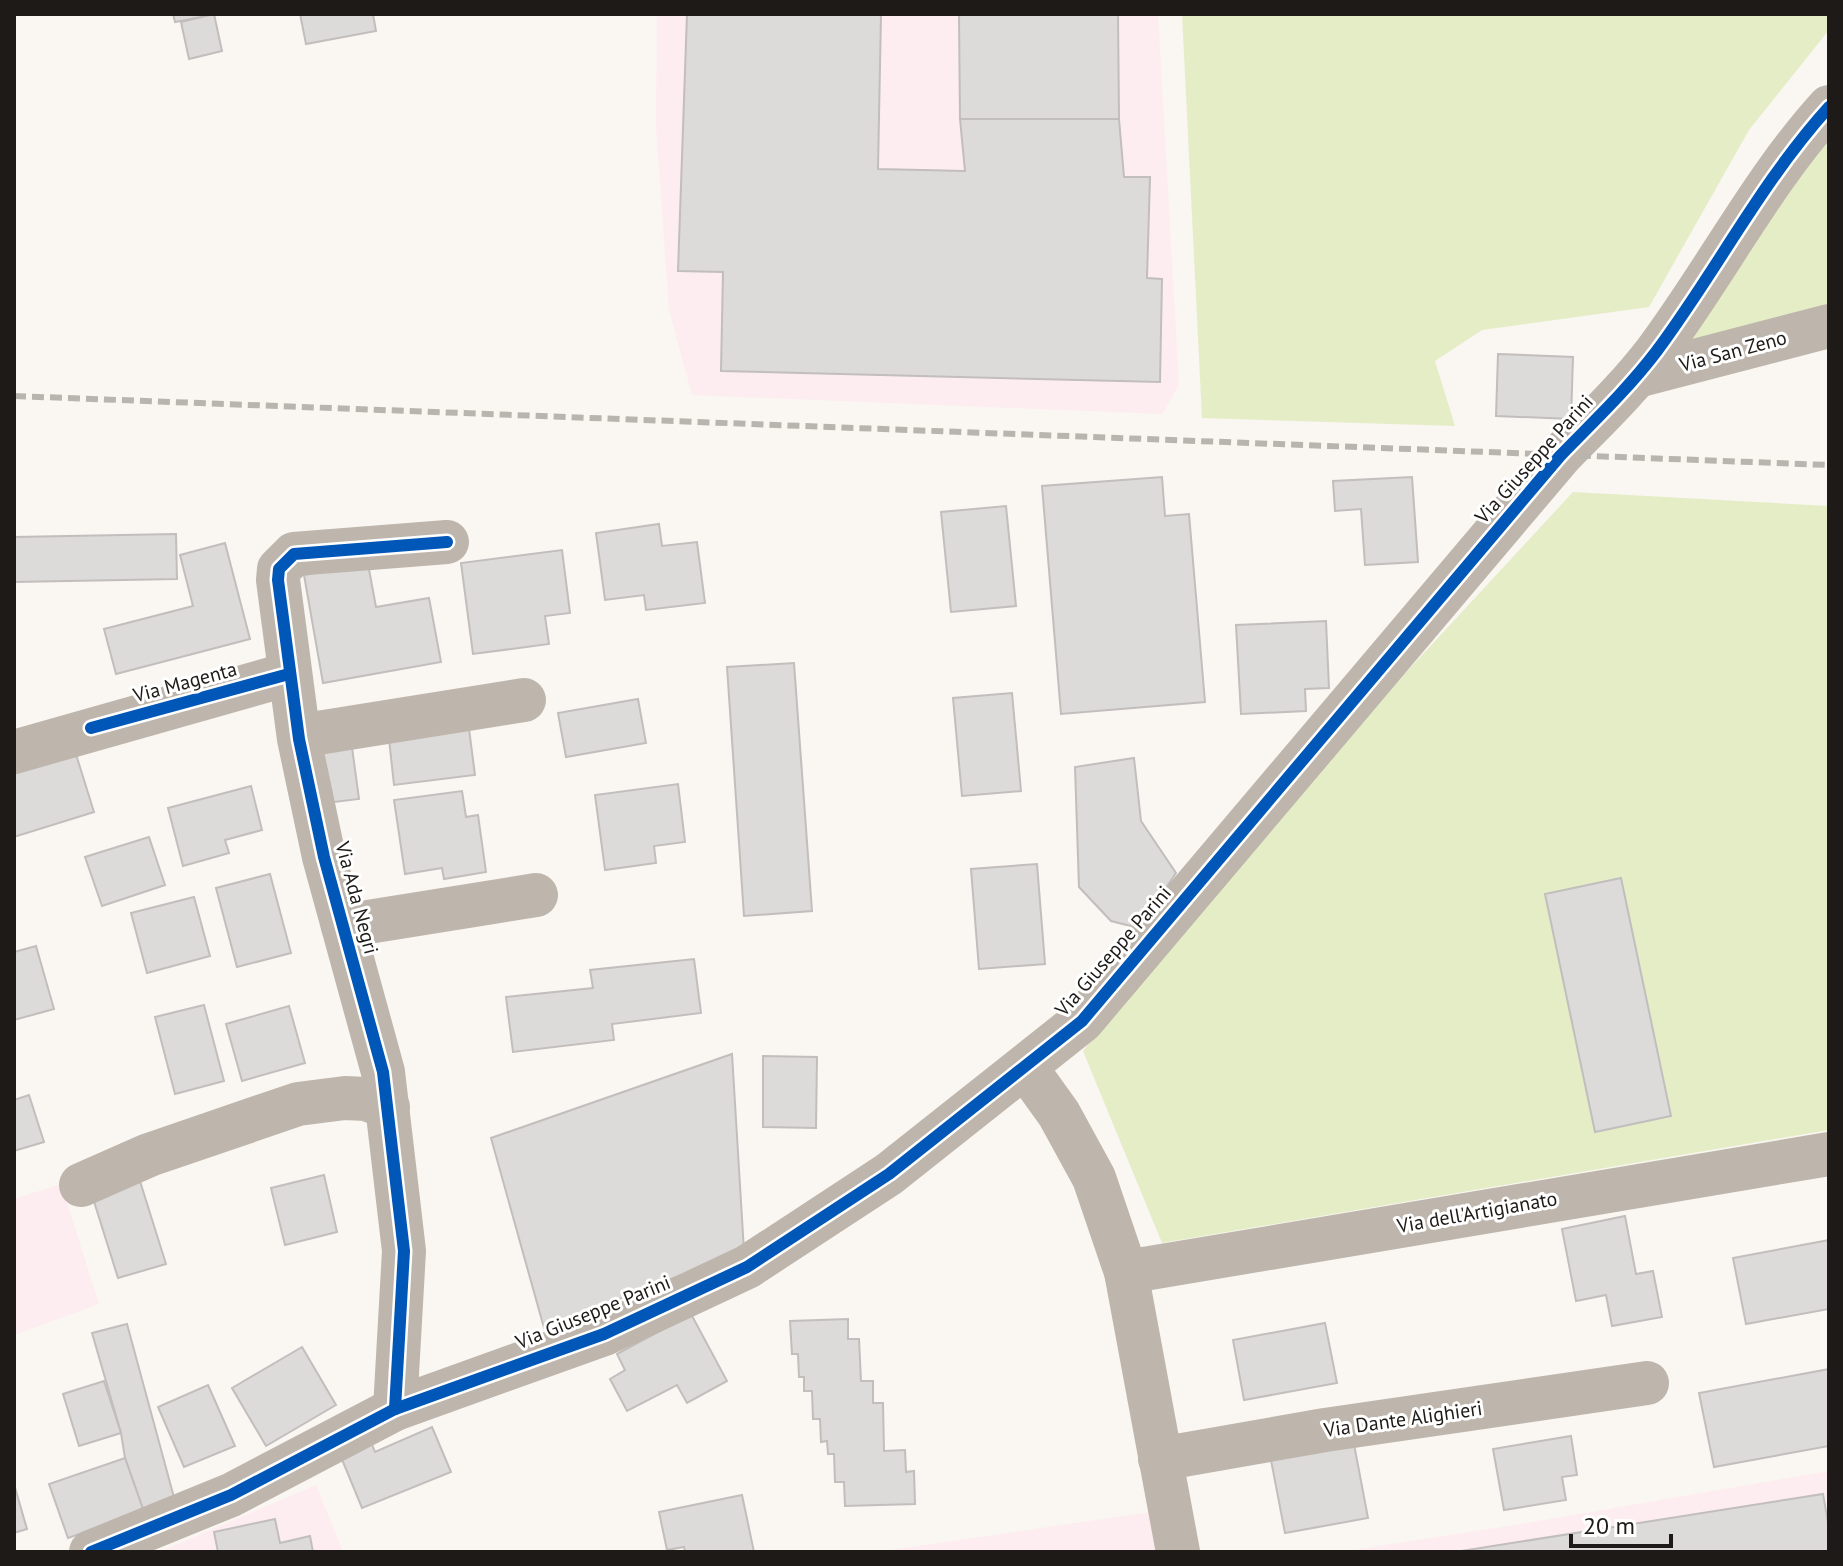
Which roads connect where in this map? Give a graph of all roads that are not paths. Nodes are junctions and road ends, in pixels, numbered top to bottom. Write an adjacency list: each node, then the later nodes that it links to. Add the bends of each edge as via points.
1 (1829, 107): 3 (street, Via Giuseppe Parini, via 1766,188)
2 (1829, 326): 3 (street, Via San Zeno)
3 (1637, 376): 11 (street, Via Giuseppe Parini, via 1560,456 1082,1021)
4 (447, 542): 5 (street, Via Ada Negri, via 294,554 285,561 278,580)
5 (289, 674): 7 (street, Via Ada Negri); 8 (street, Via Magenta)
6 (524, 700): 7 (street)
7 (299, 736): 10 (street, Via Ada Negri)
8 (14, 752)
9 (536, 895): 10 (street, Via Ada Negri)
10 (343, 926): 12 (street, Via Ada Negri)
11 (1026, 1068): 15 (street, via 1094,1178); 17 (street, Via Giuseppe Parini, via 889,1174 747,1267 604,1334)
12 (388, 1107): 14 (street, via 345,1098 298,1104 149,1155); 17 (street, Via Ada Negri, via 404,1251)
13 (1829, 1154): 15 (street, Via dell'Artigianato)
14 (81, 1185)
15 (1126, 1272): 18 (street)
16 (1647, 1383): 18 (street, Via Dante Alighieri)
17 (395, 1409): 19 (street, Via Giuseppe Parini, via 231,1495)
18 (1160, 1459): 20 (street)
19 (91, 1552)
20 (1178, 1552)

